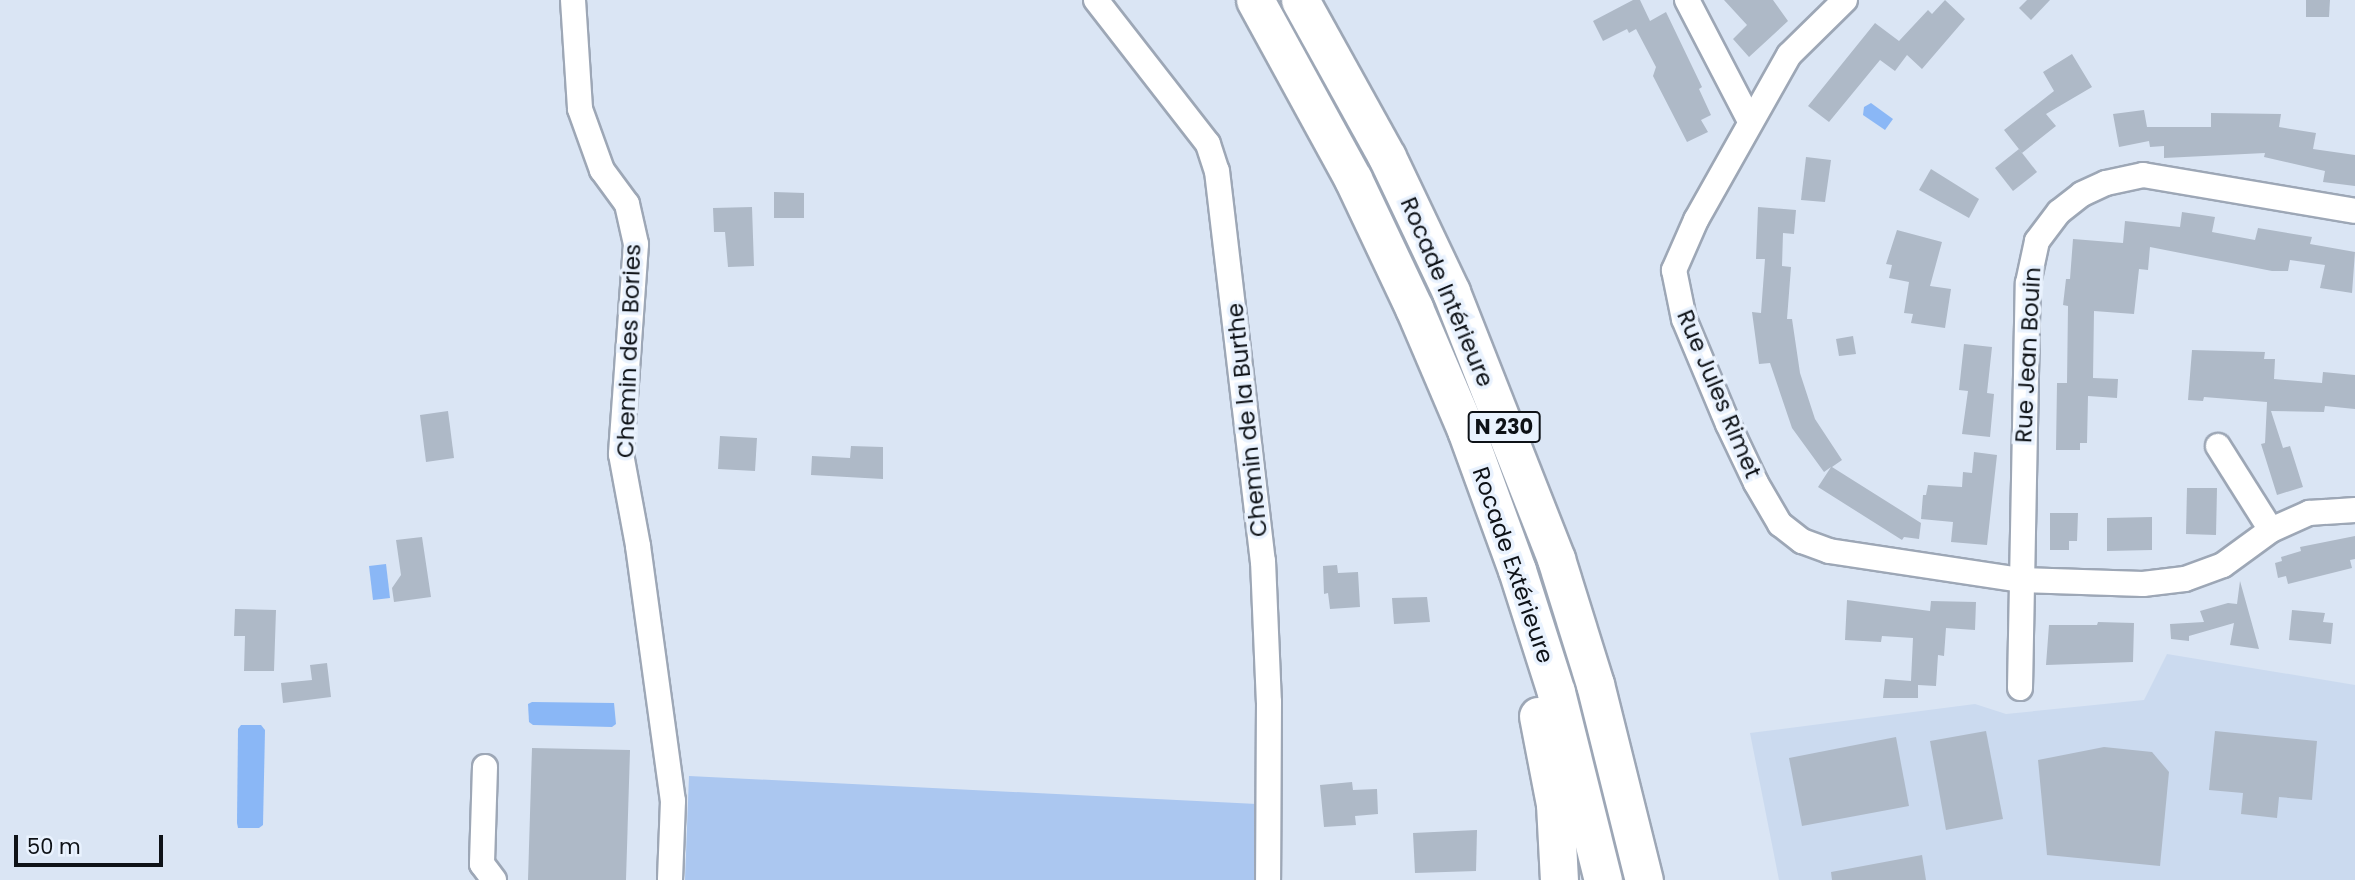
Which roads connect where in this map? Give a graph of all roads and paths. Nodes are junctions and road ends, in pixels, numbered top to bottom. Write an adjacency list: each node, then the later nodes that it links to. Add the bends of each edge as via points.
1 (573, 0): 18 (street, Chemin des Bories, via 580,109 602,170 627,204 636,244 621,454 673,801)
2 (1096, 0): 19 (street, Chemin de la Burthe, via 1208,144 1223,203 1263,561 1269,702)
3 (1255, 0): 9 (highway, Rocade Extérieure / N 230, via 1353,180 1415,308)
4 (1300, 0): 14 (highway, Rocade Intérieure / N 230, via 1387,157 1451,292 1556,559)
5 (1687, 0): 7 (street)
6 (1845, 0): 7 (street, Rue Jules Rimet, via 1789,55)
7 (1751, 121): 13 (street, Rue Jules Rimet, via 1674,270 1684,319 1756,483 1780,524 1802,541 1829,551)
8 (2355, 211): 13 (street, Rue Jean Bouin, via 2143,175 2106,183 2059,212 2037,241 2028,283)
9 (1466, 430): 20 (highway, via 1546,751 1555,804); 21 (highway, Rocade Extérieure / N 230, via 1556,692)
10 (2218, 446): 12 (street)
11 (2355, 510): 12 (street, Rue Jules Rimet, via 2309,513)
12 (2271, 530): 13 (street, Rue Jules Rimet, via 2223,565 2185,579 2143,584)
13 (2021, 580): 15 (street, Rue Jean Bouin)
14 (1595, 684): 22 (highway, Rocade Intérieure / N 230); 23 (highway, via 1639,791)
15 (2020, 688)
16 (485, 767): 17 (street, via 482,864)
17 (494, 880)
18 (670, 880)
19 (1268, 880)
20 (1559, 880)
21 (1603, 880)
22 (1644, 880)
23 (1665, 880)

